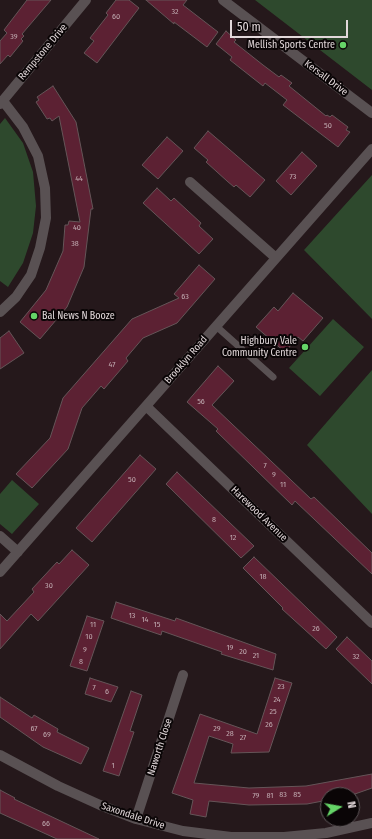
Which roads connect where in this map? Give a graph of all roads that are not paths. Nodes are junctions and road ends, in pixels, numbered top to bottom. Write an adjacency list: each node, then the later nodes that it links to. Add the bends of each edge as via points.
1 (86, 0): 3 (street, Rempstone Drive)
2 (224, 0): 4 (street, Kersall Drive)
3 (1, 102): 8 (street, via 23,127 38,156 45,188 46,218 31,275 16,297)
4 (372, 113)
5 (372, 149): 7 (street, Brooklyn Road)
6 (190, 182): 7 (street)
7 (276, 258): 9 (street, Brooklyn Road)
8 (0, 312)
9 (216, 326): 10 (lane); 11 (street, Brooklyn Road)
10 (273, 377)
11 (146, 406): 13 (street, Brooklyn Road); 15 (street, Harewood Avenue)
12 (0, 536): 13 (street)
13 (18, 552): 14 (street, Brooklyn Road)
14 (0, 572)
15 (372, 623)
16 (183, 675): 18 (street, Naworth Close)
17 (0, 755): 18 (street, Saxondale Drive, via 58,786)
18 (136, 819): 19 (street, Saxondale Drive, via 183,831 231,837 298,836)
19 (372, 823)

